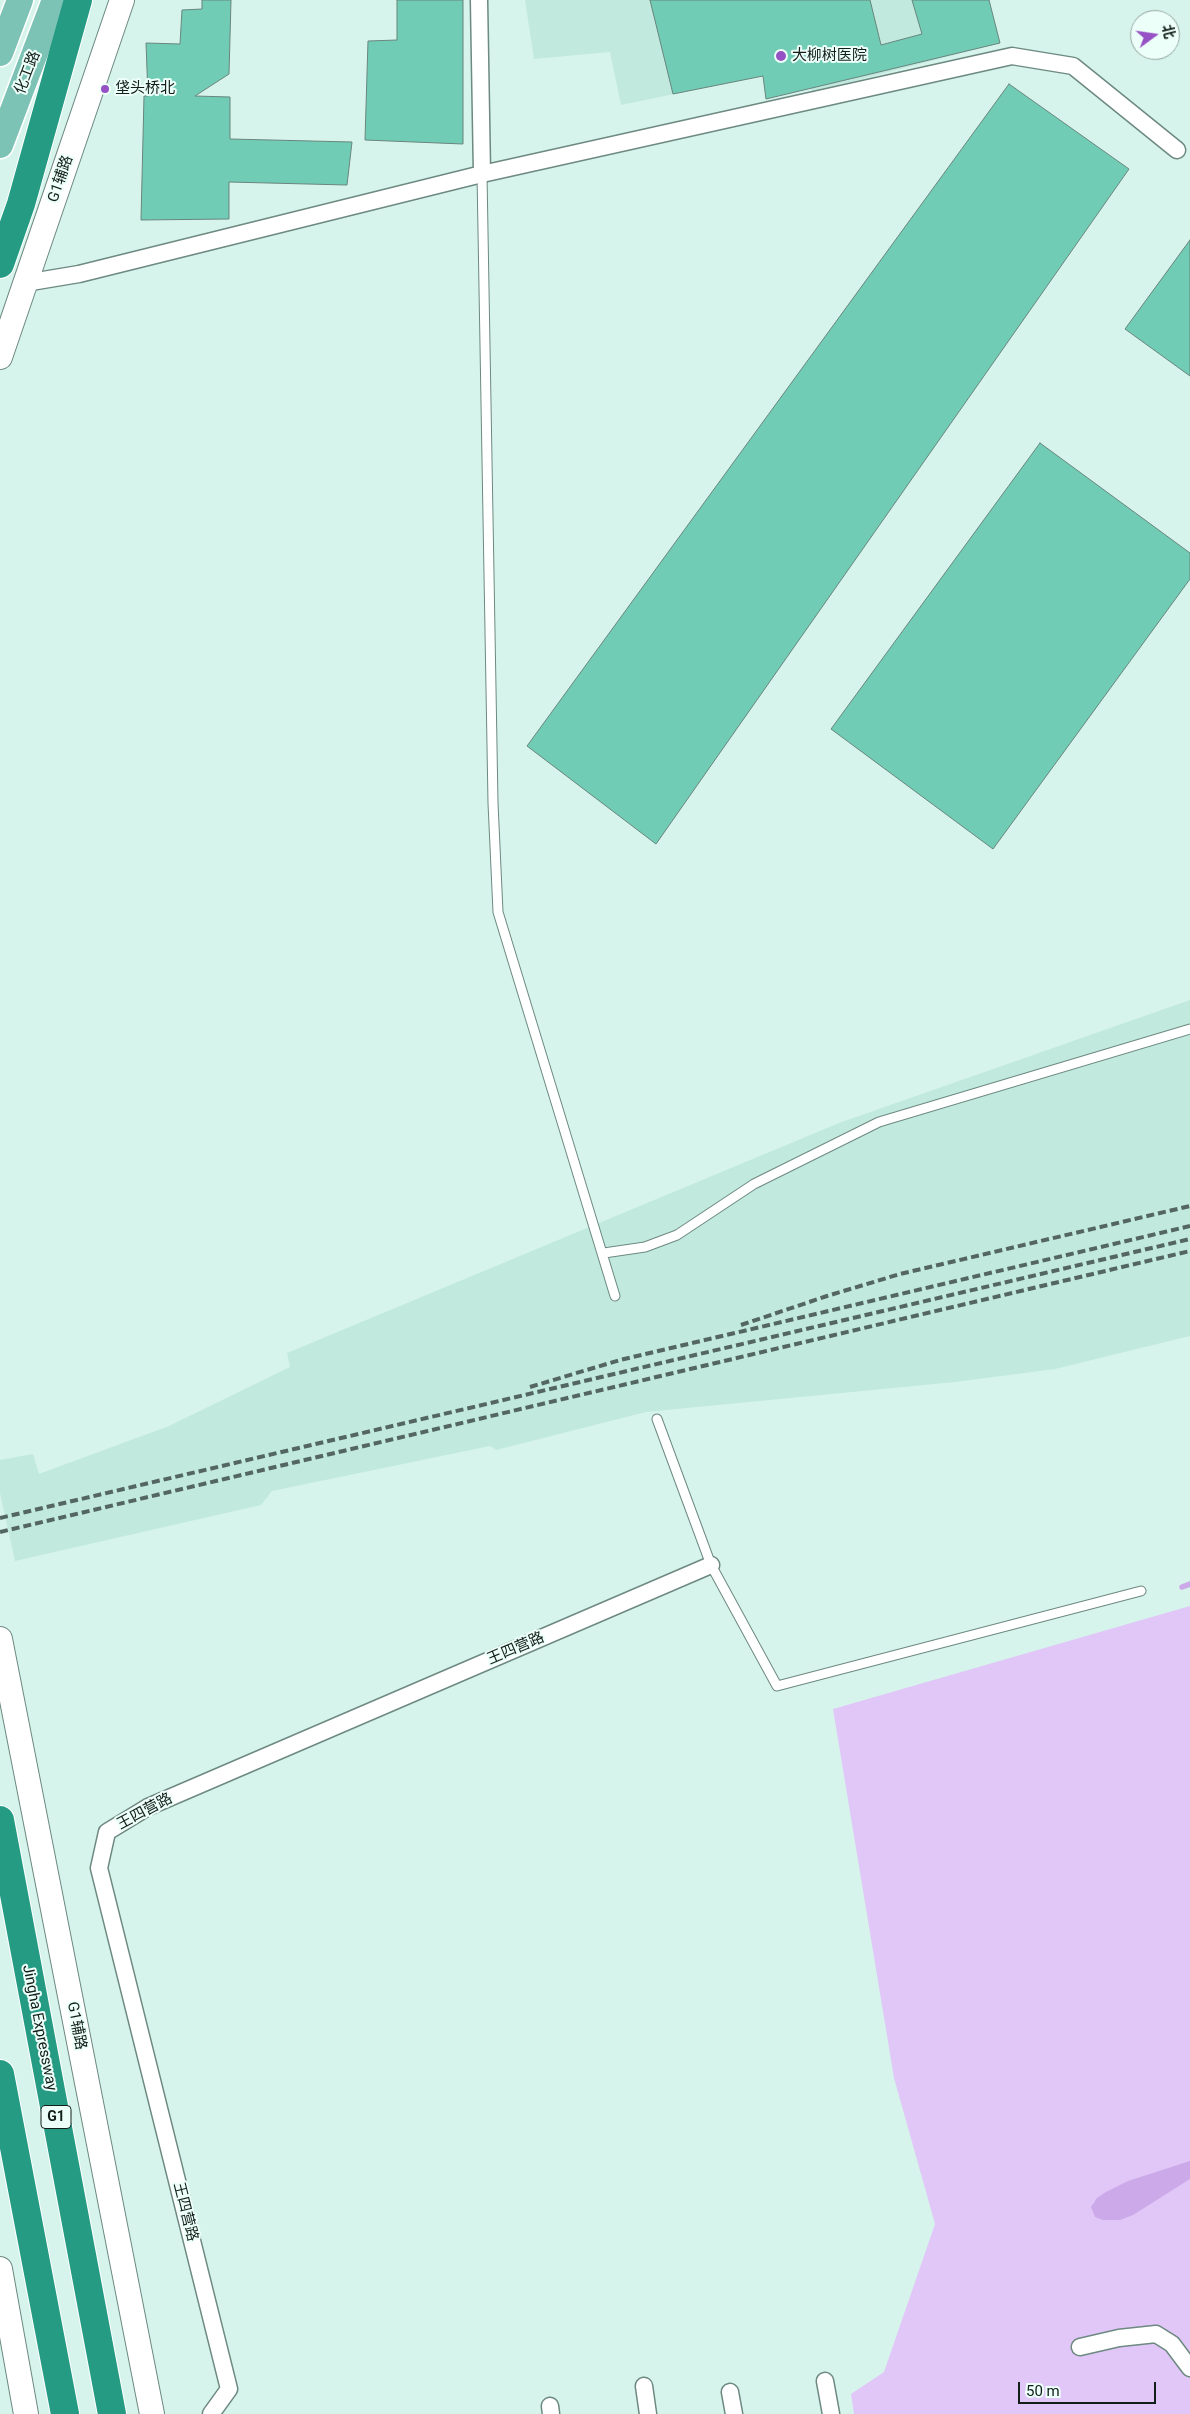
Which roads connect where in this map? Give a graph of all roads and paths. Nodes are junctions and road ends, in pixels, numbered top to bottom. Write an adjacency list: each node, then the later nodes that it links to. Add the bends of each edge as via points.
1 (20, 0): 6 (main road)
2 (55, 0): 7 (main road, 化工路)
3 (78, 0): 10 (highway, via 21,204)
4 (122, 0): 11 (main road, G1辅路)
5 (479, 0): 9 (street)
6 (0, 53)
7 (0, 145)
8 (1177, 150): 9 (street, via 1073,66 1012,56)
9 (482, 174): 11 (street, via 79,274); 14 (lane, via 493,803 498,912)
10 (0, 264)
11 (25, 283): 12 (main road, G1辅路)
12 (0, 357)
13 (1190, 1029): 14 (lane, via 879,1122 754,1184 677,1235 645,1247)
14 (604, 1253): 15 (lane)
15 (615, 1296)
16 (657, 1419): 17 (lane)
17 (711, 1565): 18 (lane, via 777,1686); 32 (street, 王四营路, via 148,1807 107,1832 99,1868 229,2389)
18 (1141, 1591)
19 (0, 1639): 31 (main road, G1辅路)
20 (0, 1820): 30 (highway, Jingha Expressway / G1)
21 (0, 2074): 29 (highway)
22 (0, 2269): 28 (main road)
23 (1080, 2347): 24 (street, via 1156,2334 1172,2344)
24 (1190, 2368)
25 (825, 2381): 35 (street)
26 (644, 2386): 33 (street)
27 (730, 2392): 34 (street)
28 (26, 2414)
29 (64, 2414)
30 (112, 2414)
31 (152, 2414)
32 (211, 2414)
33 (648, 2414)
34 (734, 2414)
35 (831, 2414)

